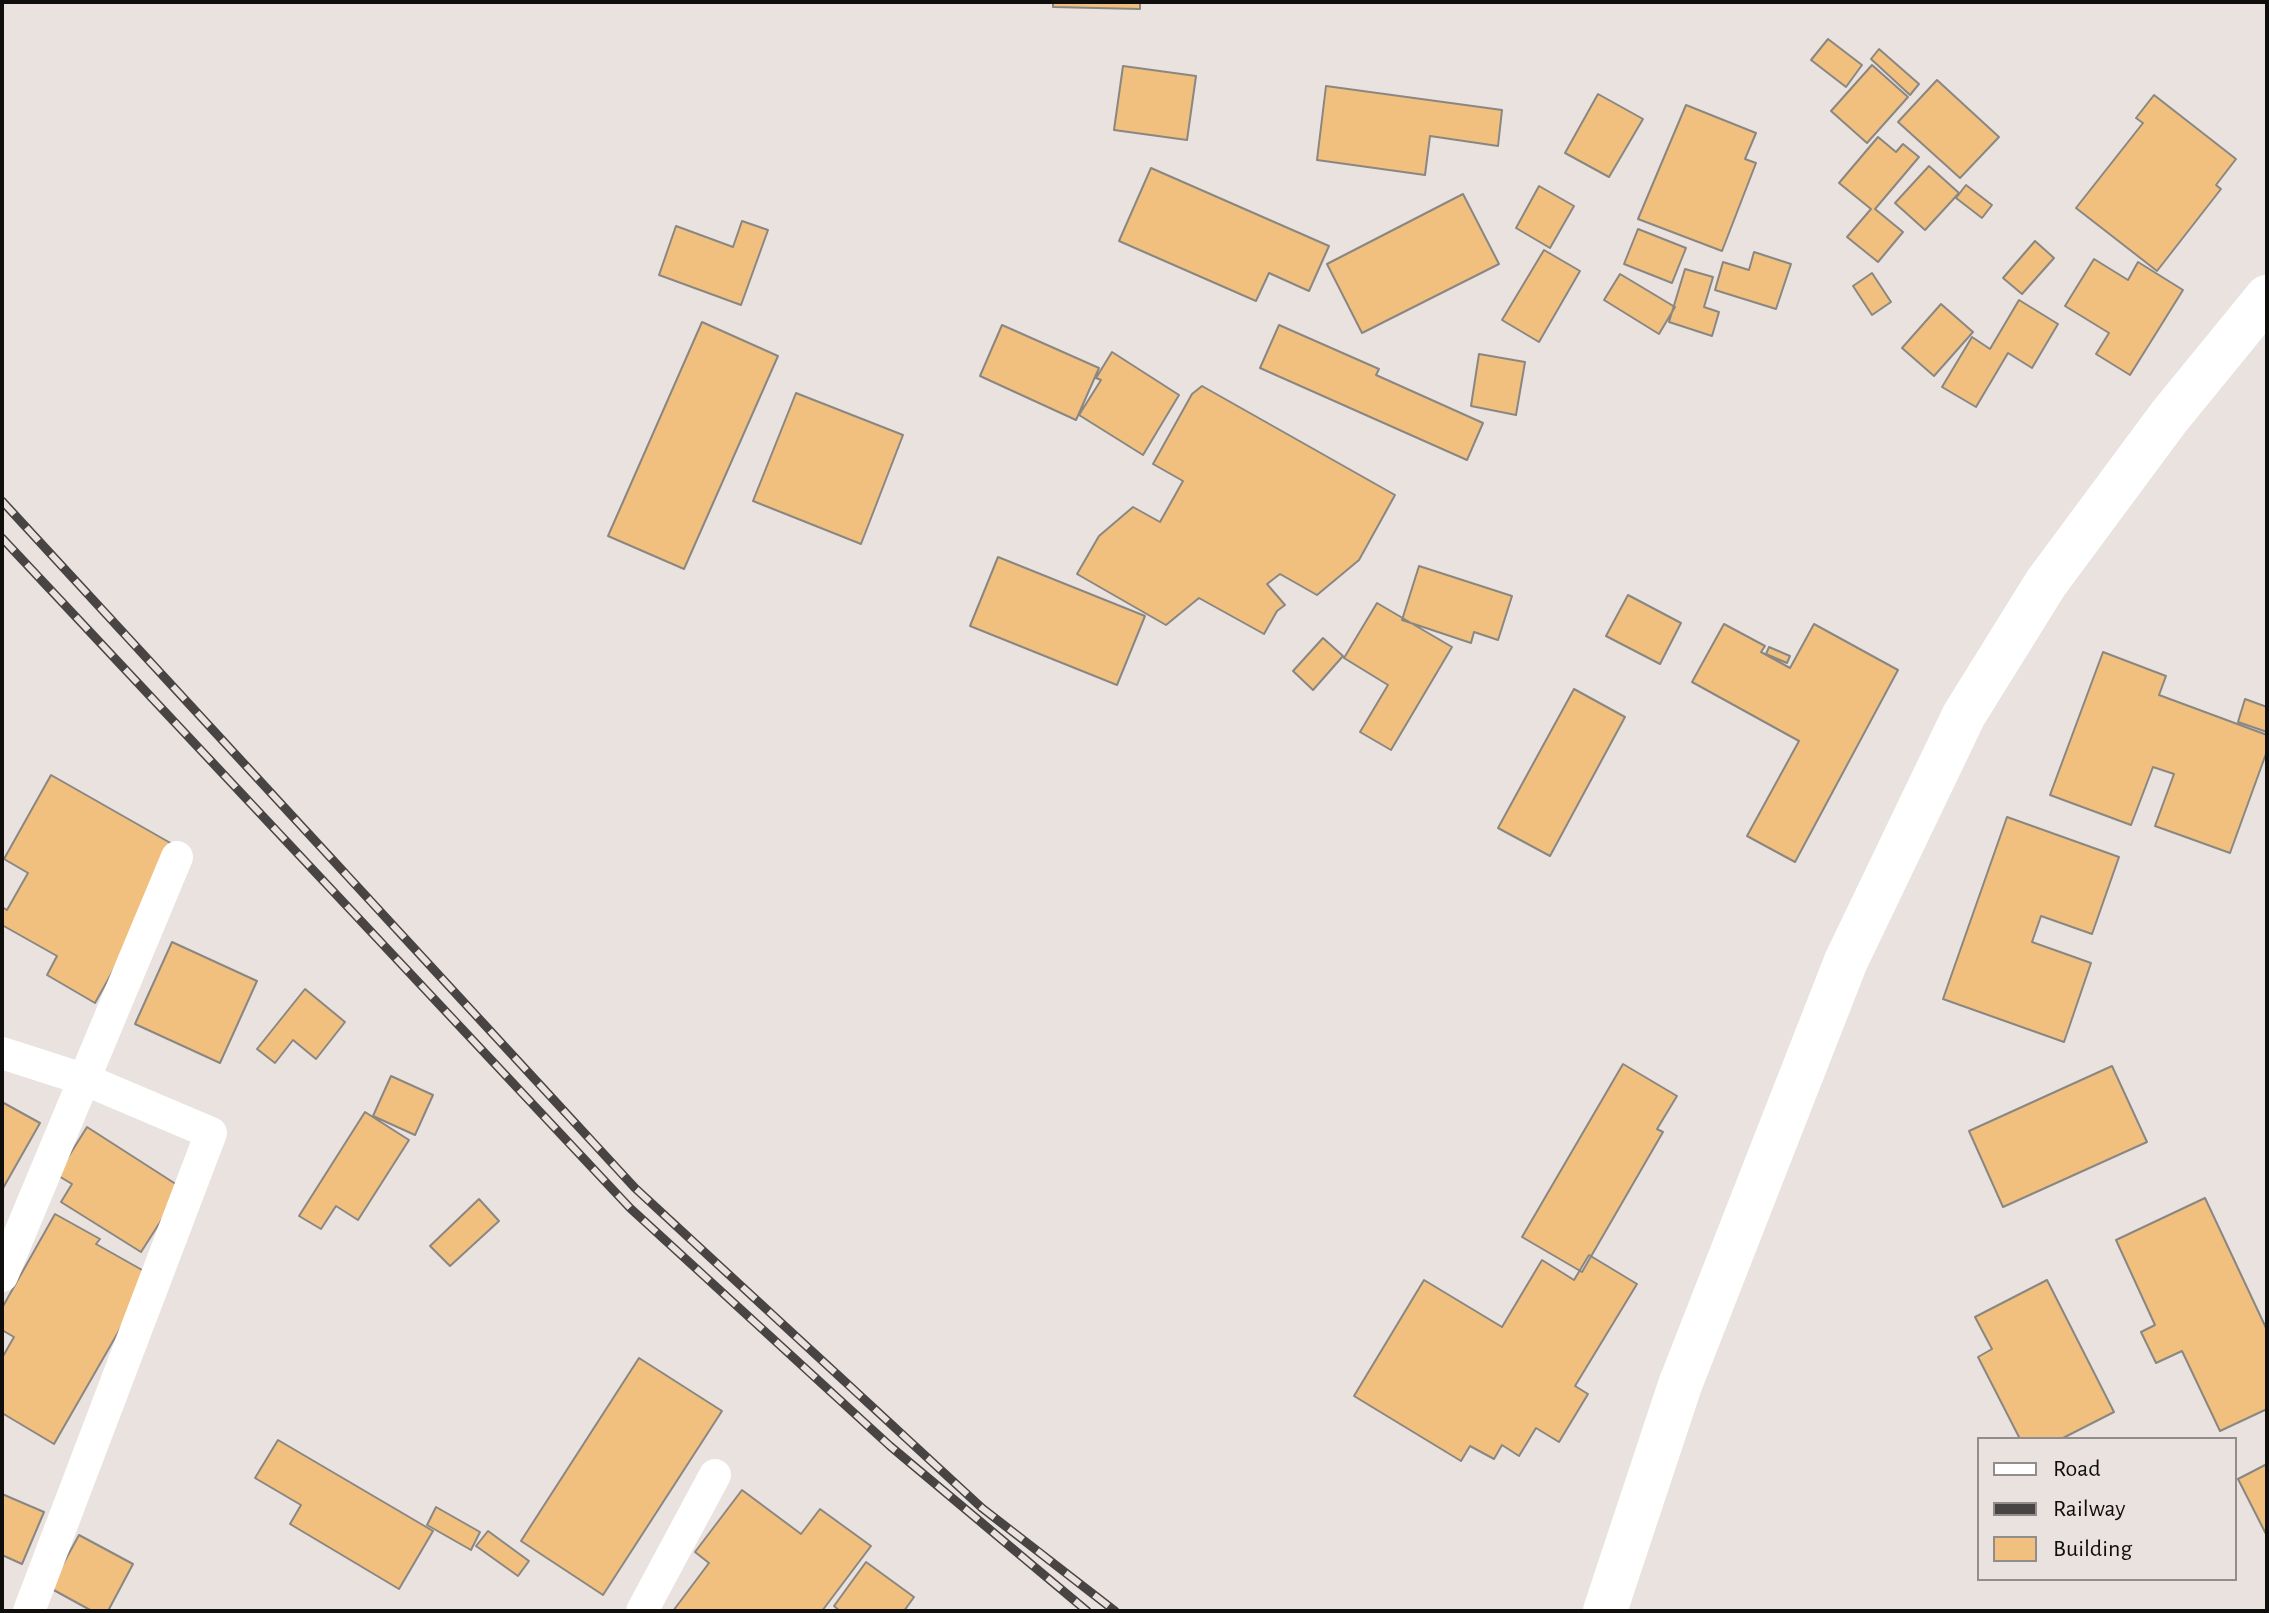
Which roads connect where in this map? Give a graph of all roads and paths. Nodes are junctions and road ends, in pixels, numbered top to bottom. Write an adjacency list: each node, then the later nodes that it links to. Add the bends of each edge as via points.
1 (2267, 297): 9 (main road, via 2169,417 2055,571 1964,715 1840,976 1680,1385)
2 (177, 857): 4 (street)
3 (2, 1053): 4 (street)
4 (86, 1080): 5 (street); 7 (street, via 211,1133)
5 (2, 1276)
6 (715, 1475): 8 (street)
7 (29, 1611)
8 (642, 1611)
9 (1605, 1611)

